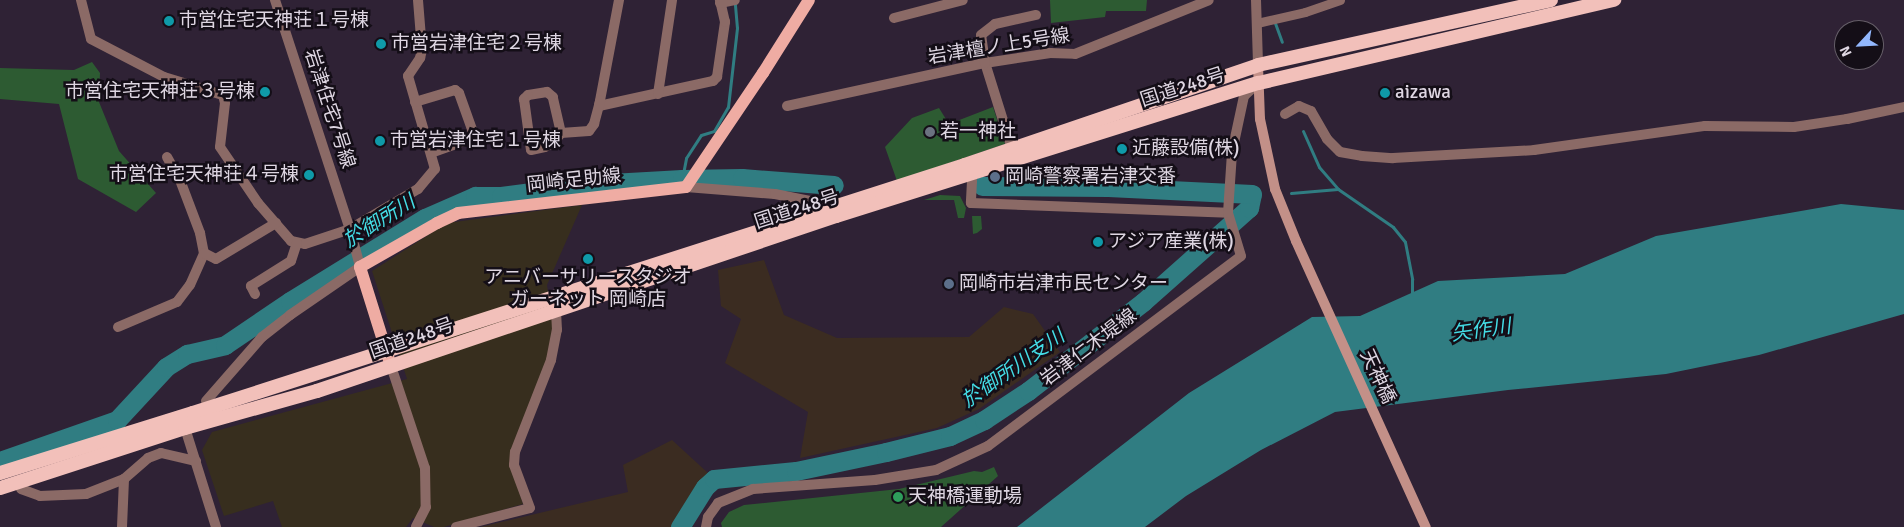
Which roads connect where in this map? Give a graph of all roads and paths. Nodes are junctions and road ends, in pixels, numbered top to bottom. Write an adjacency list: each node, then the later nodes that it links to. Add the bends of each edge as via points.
1 (81, 0): 35 (street, via 91,39 164,77 223,95 220,147)
2 (275, 0): 36 (street, 岩津住宅7号線)
3 (418, 0): 23 (street, via 422,50 408,76)
4 (619, 0): 22 (street)
5 (672, 0): 21 (street)
6 (735, 0): 14 (street)
7 (809, 0): 32 (main road)
8 (963, 0): 16 (street)
9 (1210, 0): 18 (street, 岩津檀ノ上5号線, via 1075,54 1050,53)
10 (1256, 0): 17 (street)
11 (1340, 0): 17 (street)
12 (1551, 0): 19 (highway, 国道248号)
13 (1614, 0): 20 (highway, 国道248号)
14 (720, 1): 21 (street, via 726,22 717,78)
15 (1036, 14): 18 (street, via 996,24 981,35)
16 (894, 18)
17 (1257, 23): 19 (street)
18 (985, 63): 24 (street, 岩津檀ノ上5号線); 28 (street)
19 (1258, 65): 20 (main road, 天神橋); 28 (highway, 国道248号)
20 (1259, 83): 31 (highway, 国道248号); 34 (street, via 1244,96 1232,152); 57 (main road, 天神橋, via 1260,119 1275,189)
21 (658, 94): 22 (street, via 599,106)
22 (600, 100): 27 (street, via 589,131)
23 (415, 102): 29 (street); 29 (street, via 455,90 473,132 470,138)
24 (787, 106)
25 (1904, 107): 26 (street, via 1794,126 1705,126 1534,150 1393,158 1340,152 1327,139 1311,111 1300,106)
26 (1285, 114)
27 (561, 133): 27 (street, via 545,148 532,150 524,99 528,95 547,92 553,97)
28 (1012, 149): 31 (highway, 国道248号)
29 (432, 153): 36 (street, via 435,169 418,189)
30 (167, 157): 38 (street, via 180,180)
31 (967, 170): 33 (highway, 国道248号); 34 (street, via 972,181 971,203); 41 (highway, 国道248号)
32 (687, 186): 33 (street, via 774,194); 39 (main road, 岡崎足助線, via 458,213)
33 (835, 206): 43 (highway, 国道248号)
34 (1228, 208): 56 (street, 岩津仁木堤線, via 1241,256 988,446 936,470 875,480 753,489 718,503 708,517)
35 (276, 224): 37 (street, via 291,241); 38 (street, via 216,259)
36 (350, 229): 37 (street, via 305,244); 39 (street, 岩津住宅7号線)
37 (297, 242): 40 (street, via 291,261 251,286)
38 (204, 252): 42 (street, via 190,286 177,302)
39 (360, 267): 43 (main road); 45 (street, via 262,337)
40 (255, 294)
41 (556, 309): 44 (highway, 国道248号); 55 (street, via 557,330 551,360 515,452 514,466 530,508)
42 (118, 327)
43 (385, 352): 44 (main road); 48 (highway, 国道248号)
44 (390, 366): 46 (highway, 国道248号, via 317,391); 52 (street, via 425,468 426,507)
45 (206, 402)
46 (185, 428): 47 (street); 50 (highway, 国道248号)
47 (196, 461): 49 (street, via 161,453 148,458); 54 (street)
48 (0, 472)
49 (124, 479): 51 (street, via 86,494 64,497 40,496); 53 (street)
50 (0, 488)
51 (21, 488)
52 (420, 526)
53 (122, 527)
54 (216, 527)
55 (456, 527)
56 (706, 527)
57 (1426, 527)

